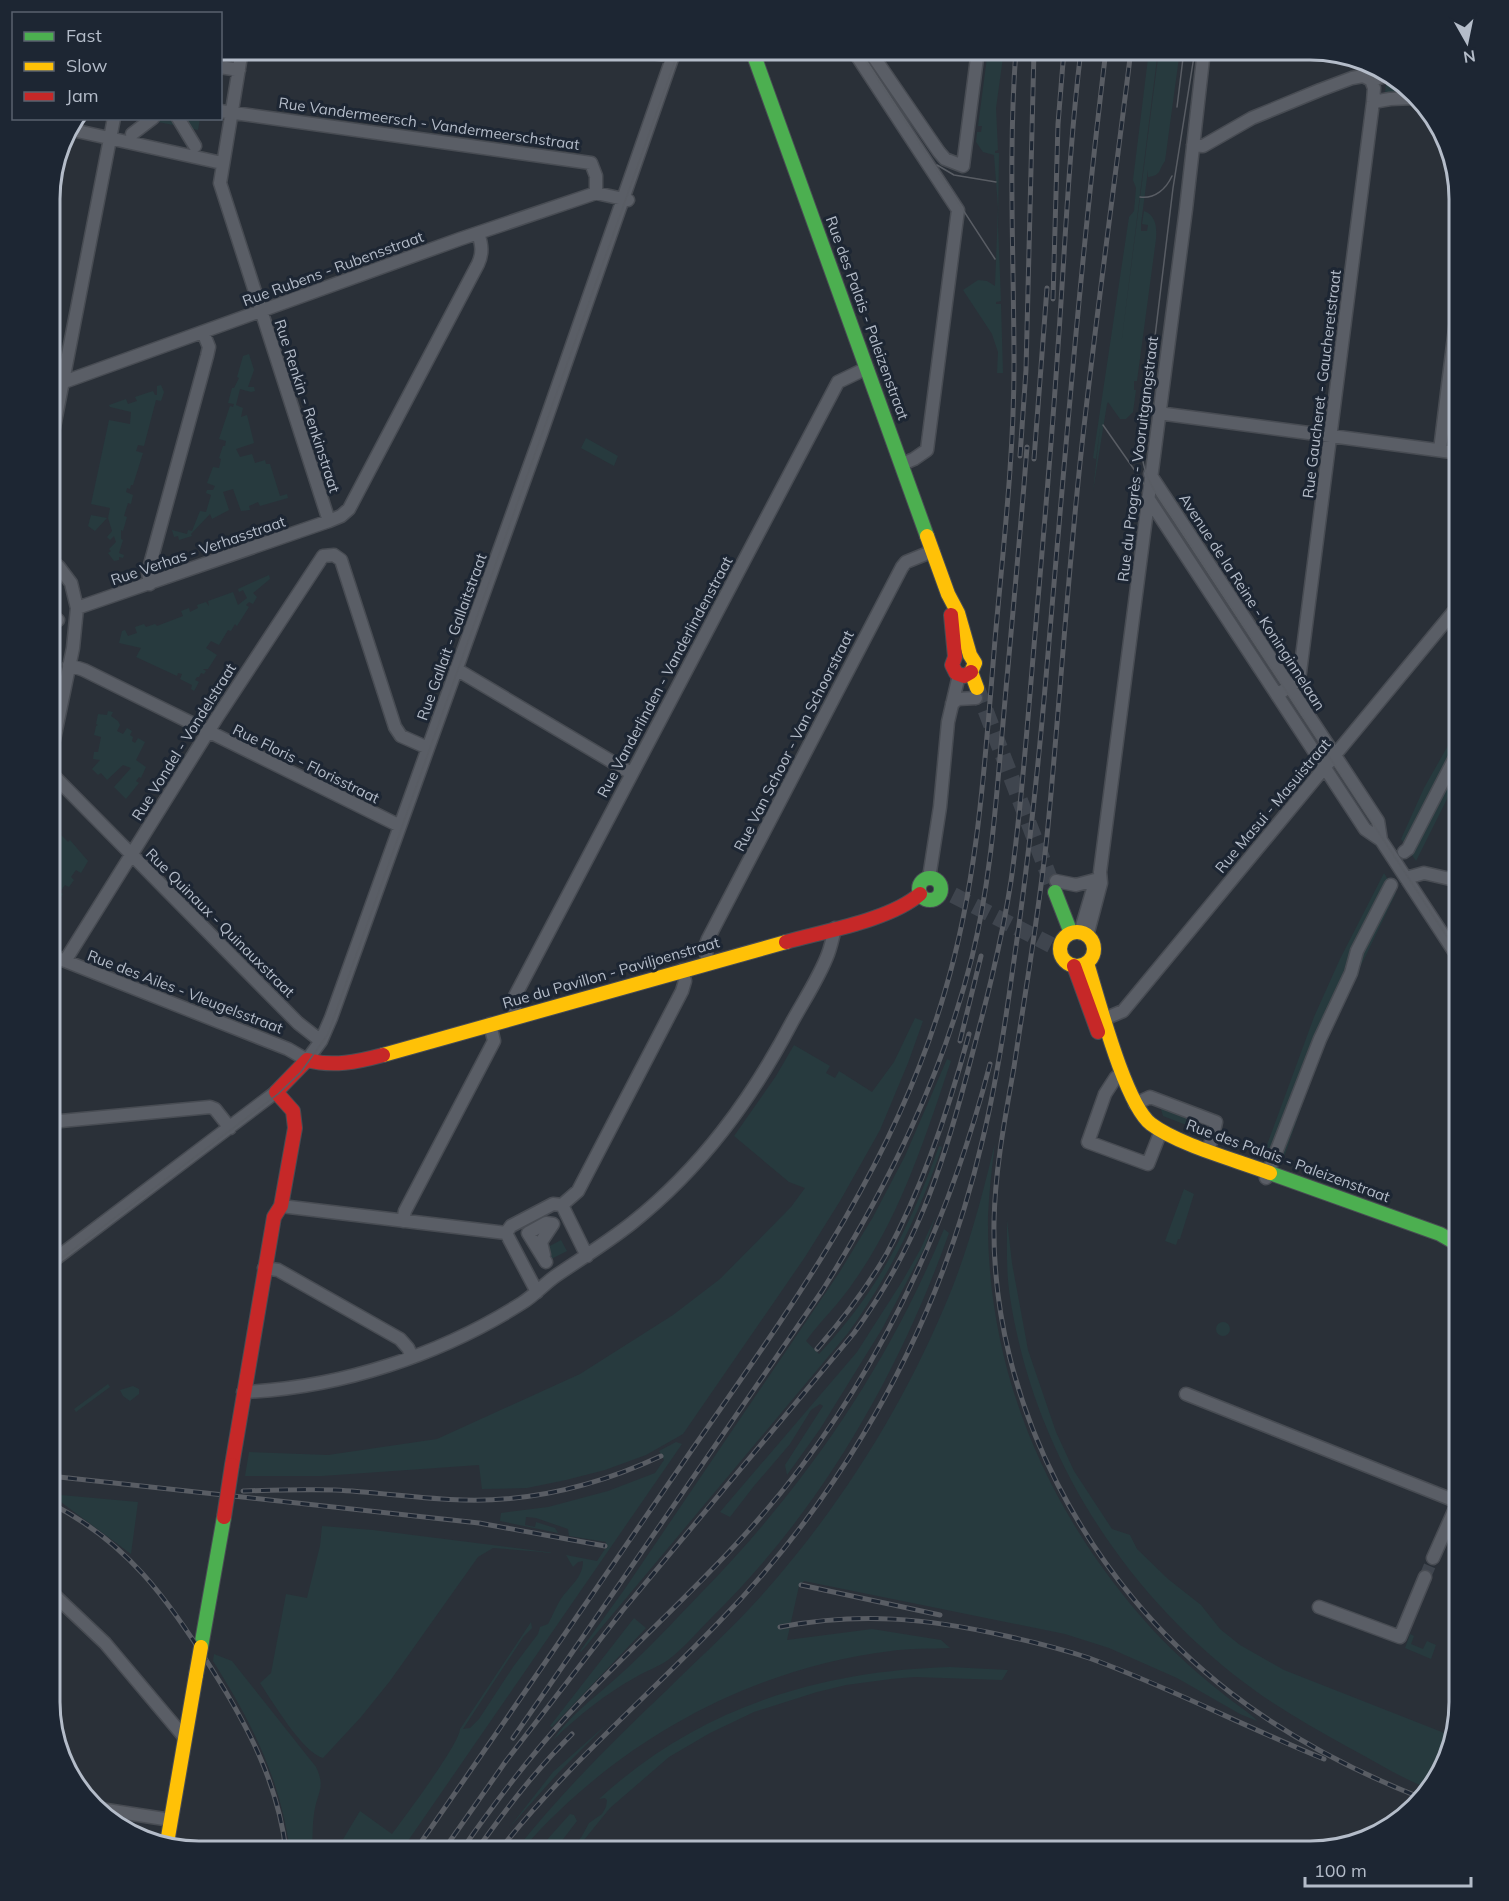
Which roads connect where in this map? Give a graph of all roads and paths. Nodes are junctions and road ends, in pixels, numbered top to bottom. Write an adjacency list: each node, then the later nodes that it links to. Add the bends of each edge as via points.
1 (240, 60): 9 (street, Rue Renkin - Renkinstraat)
2 (676, 60): 25 (street, Rue Gallait - Gallaitstraat, via 637,183)
3 (756, 60): 29 (main road, Rue des Palais - Paleizenstraat)
4 (860, 60): 38 (street, via 958,210 927,450)
5 (876, 60): 6 (street, via 939,152 945,159 963,166)
6 (977, 60)
7 (1203, 60): 21 (street, Rue du Progrès - Vooruitgangstraat)
8 (222, 67): 9 (street)
9 (239, 70): 14 (street, Rue Renkin - Renkinstraat)
10 (1371, 75): 21 (street, via 1252,118 1203,146)
11 (1378, 78): 13 (street, Rue Gaucheret - Gaucheretstraat)
12 (1406, 98): 13 (street)
13 (1373, 102): 35 (street, Rue Gaucheret - Gaucheretstraat)
14 (226, 111): 23 (street, Rue Renkin - Renkinstraat); 24 (street, Rue Vandermeersch - Vandermeerschstraat, via 591,163)
15 (114, 120): 20 (street)
16 (150, 120): 19 (street)
17 (179, 120): 22 (street)
18 (78, 131): 20 (street)
19 (132, 134)
20 (110, 138): 23 (street); 31 (street)
21 (1192, 145): 34 (street, Rue du Progrès - Vooruitgangstraat)
22 (195, 146)
23 (222, 163): 27 (street, Rue Renkin - Renkinstraat, via 222,192)
24 (596, 193): 25 (street, Rue Rubens - Rubensstraat); 26 (street, Rue Rubens - Rubensstraat)
25 (626, 199): 51 (street, Rue Gallait - Gallaitstraat)
26 (478, 233): 27 (street, Rue Rubens - Rubensstraat); 41 (street, via 478,264 349,509)
27 (260, 311): 28 (street, Rue Rubens - Rubensstraat); 41 (street, Rue Renkin - Renkinstraat)
28 (203, 332): 31 (street, Rue Rubens - Rubensstraat); 44 (street, via 209,347 148,572)
29 (867, 368): 38 (main road, Rue des Palais - Paleizenstraat); 62 (street, Rue Vanderlinden - Vanderlindenstraat, via 838,382)
30 (1449, 381): 36 (street)
31 (63, 382): 32 (street, Rue Rubens - Rubensstraat); 33 (street)
32 (60, 383)
33 (60, 397)
34 (1158, 413): 35 (street); 39 (street, Rue du Progrès - Vooruitgangstraat)
35 (1330, 436): 36 (street); 53 (street, Rue Gaucheret - Gaucheretstraat, via 1299,681)
36 (1440, 450): 37 (street)
37 (1449, 451)
38 (902, 464): 42 (main road, Rue des Palais - Paleizenstraat)
39 (1150, 474): 40 (street, Rue du Progrès - Vooruitgangstraat); 53 (street, Avenue de la Reine - Koninginnelaan)
40 (1148, 498): 55 (street, Avenue de la Reine - Koninginnelaan); 69 (street, Rue du Progrès - Vooruitgangstraat)
41 (329, 521): 44 (street, Rue Verhas - Verhasstraat)
42 (933, 552): 45 (main road, Rue des Palais - Paleizenstraat); 81 (street, Rue Van Schoor - Van Schoorstraat, via 906,561 902,567 708,939)
43 (60, 568): 46 (street, via 71,583)
44 (150, 584): 46 (street, Rue Verhas - Verhasstraat)
45 (950, 598): 48 (main road, Rue des Palais - Paleizenstraat); 49 (main road, Rue des Palais - Paleizenstraat)
46 (77, 608): 50 (street)
47 (1449, 618): 60 (street, Rue Masui - Masuistraat)
48 (970, 655): 49 (main road); 52 (main road, Rue des Palais - Paleizenstraat, via 975,663)
49 (955, 657): 52 (main road, Rue des Palais - Paleizenstraat, via 952,665 956,673)
50 (69, 665): 57 (street); 58 (street, Rue Floris - Florisstraat)
51 (456, 669): 59 (street, Rue Gallait - Gallaitstraat); 62 (street)
52 (965, 674): 54 (main road, Rue des Palais - Paleizenstraat); 56 (street)
53 (1290, 686): 55 (street); 60 (street, Avenue de la Reine - Koninginnelaan)
54 (977, 693): 56 (street)
55 (1277, 695): 61 (street, Avenue de la Reine - Koninginnelaan)
56 (952, 704): 70 (street)
57 (60, 710)
58 (209, 733): 59 (street, Rue Vondel - Vondelstraat, via 320,558 330,554 339,558 395,727 401,736); 65 (street, Rue Floris - Florisstraat); 68 (street, Rue Vondel - Vondelstraat)
59 (428, 748): 65 (street, Rue Gallait - Gallaitstraat)
60 (1334, 755): 61 (street, Rue Masui - Masuistraat); 66 (street, Avenue de la Reine - Koninginnelaan, via 1378,821)
61 (1325, 768): 66 (street, Avenue de la Reine - Koninginnelaan, via 1365,829); 86 (street, Rue Masui - Masuistraat, via 1123,1011)
62 (631, 773): 85 (street, Rue Vanderlinden - Vanderlindenstraat, via 515,996)
63 (1449, 776): 67 (street)
64 (60, 781): 68 (street, Rue Quinaux - Quinauxstraat)
65 (400, 826): 88 (street, Rue Gallait - Gallaitstraat)
66 (1381, 840): 71 (street, Avenue de la Reine - Koninginnelaan)
67 (1404, 852)
68 (131, 855): 80 (street, Rue Vondel - Vondelstraat); 88 (street, Rue Quinaux - Quinauxstraat, via 298,1023)
69 (1097, 876): 74 (street, via 1076,885); 77 (street, Rue du Progrès - Vooruitgangstraat, via 1101,883)
70 (929, 878): 75 (main road, via 920,884); 75 (main road, via 938,880 947,894 931,901)
71 (1406, 878): 72 (street, via 1425,873); 78 (street, Avenue de la Reine - Koninginnelaan)
72 (1449, 878)
73 (1391, 885): 97 (street, via 1357,951)
74 (1056, 887): 77 (main road)
75 (920, 894): 76 (main road, Rue du Pavillon - Paviljoenstraat, via 880,915)
76 (835, 928): 81 (main road, Rue du Pavillon - Paviljoenstraat); 108 (street, via 828,955 776,1052 728,1125 667,1193)
77 (1079, 934): 82 (main road, via 1091,940 1094,950); 82 (main road, via 1065,937 1055,947 1067,963)
78 (1449, 944)
79 (60, 959): 80 (street, Rue des Ailes - Vleugelsstraat)
80 (65, 961): 89 (street, Rue des Ailes - Vleugelsstraat)
81 (708, 963): 83 (main road, Rue du Pavillon - Paviljoenstraat)
82 (1080, 964): 84 (main road, Rue des Palais - Paleizenstraat); 86 (main road, Rue des Palais - Paleizenstraat)
83 (682, 970): 85 (main road, Rue du Pavillon - Paviljoenstraat); 98 (street, via 685,981 676,1001 578,1191)
84 (1090, 1010): 86 (main road, via 1096,1017); 90 (main road, Rue des Palais - Paleizenstraat)
85 (517, 1016): 87 (main road, Rue du Pavillon - Paviljoenstraat)
86 (1104, 1018): 92 (main road, Rue des Palais - Paleizenstraat)
87 (490, 1024): 89 (main road, Rue du Pavillon - Paviljoenstraat, via 338,1066); 100 (street, via 494,1041)
88 (321, 1041): 89 (street, Rue Gallait - Gallaitstraat)
89 (308, 1060): 91 (main road)
90 (1116, 1077): 92 (main road, Rue des Palais - Paleizenstraat); 95 (street, via 1104,1094 1088,1142 1148,1164)
91 (276, 1092): 94 (street); 99 (main road, via 293,1110 295,1118)
92 (1135, 1104): 95 (main road, Rue des Palais - Paleizenstraat, via 1141,1115); 96 (street, via 1150,1097 1216,1122)
93 (60, 1121): 94 (street, via 210,1107)
94 (230, 1128): 107 (street)
95 (1161, 1131): 96 (main road, Rue des Palais - Paleizenstraat)
96 (1207, 1150): 97 (main road, Rue des Palais - Paleizenstraat)
97 (1267, 1176): 104 (main road, Rue des Palais - Paleizenstraat)
98 (562, 1205): 102 (street, via 553,1204 511,1226); 108 (street)
99 (281, 1206): 100 (street); 109 (main road, via 274,1217)
100 (403, 1221): 102 (street)
101 (545, 1221): 103 (street, via 528,1233 538,1244)
102 (506, 1233): 110 (street)
103 (558, 1233)
104 (1440, 1234): 105 (main road, Rue des Palais - Paleizenstraat); 106 (main road, Rue des Palais - Paleizenstraat)
105 (1449, 1236)
106 (1449, 1239)
107 (60, 1256)
108 (587, 1256): 110 (street)
109 (264, 1268): 111 (street, via 278,1270 400,1339); 112 (main road)
110 (537, 1292): 111 (street, via 492,1320)
111 (412, 1357): 112 (street, via 320,1383)
112 (243, 1392): 120 (main road, bridge)
113 (1186, 1394): 114 (street)
114 (1449, 1497)
115 (1449, 1523): 116 (street)
116 (1433, 1558)
117 (1425, 1577): 119 (street, via 1400,1637)
118 (60, 1600): 120 (street, via 105,1643)
119 (1319, 1607)
120 (185, 1738): 122 (main road)
121 (113, 1811): 122 (street)
122 (171, 1820): 123 (main road)
123 (168, 1837)

